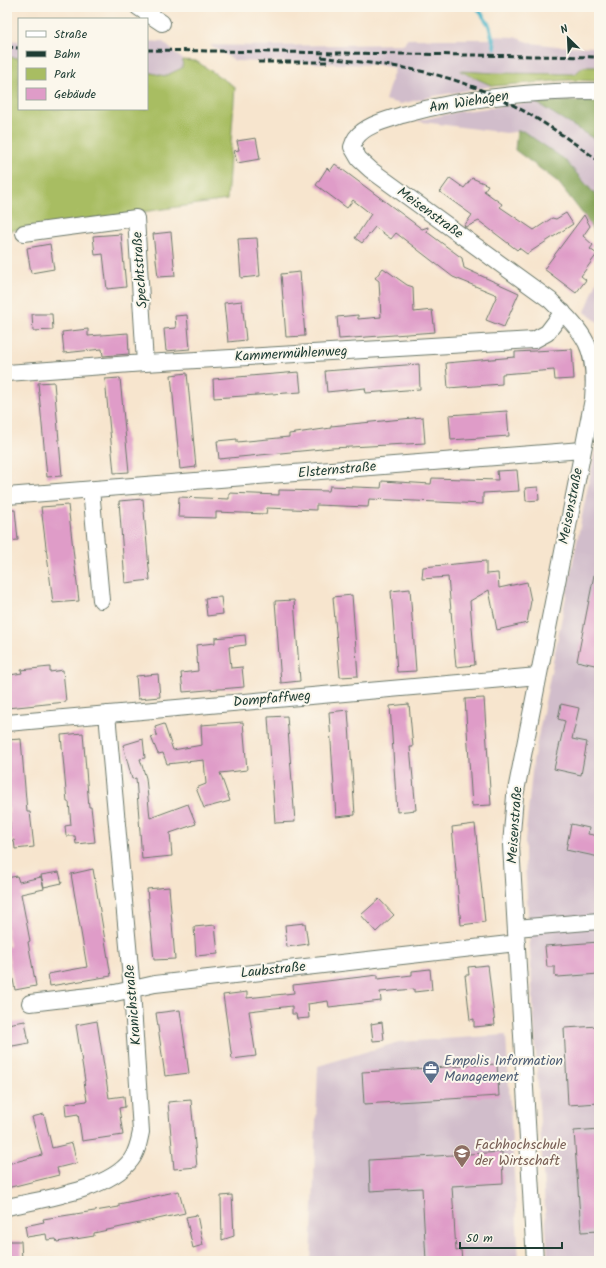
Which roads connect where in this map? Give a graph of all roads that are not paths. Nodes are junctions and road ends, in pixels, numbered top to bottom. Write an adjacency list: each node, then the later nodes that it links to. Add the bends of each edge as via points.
1 (138, 7): 2 (street)
2 (162, 23)
3 (599, 91): 4 (street, Am Wiehagen, via 497,96 426,109 364,131 356,138)
4 (352, 147): 6 (street, Meisenstraße, via 370,170)
5 (24, 233): 7 (street, Spechtstraße, via 136,218)
6 (563, 312): 7 (street, Kammermühlenweg, via 547,332 534,340); 9 (street, Meisenstraße, via 576,325 592,353 595,375 593,399)
7 (145, 363): 8 (street, Kammermühlenweg)
8 (7, 373)
9 (582, 450): 10 (street, Elsternstraße); 13 (street, Meisenstraße)
10 (90, 490): 11 (street, Elsternstraße); 12 (street)
11 (7, 496)
12 (101, 600)
13 (538, 676): 14 (street, Dompfaffweg); 17 (street, Meisenstraße, via 513,815 511,861)
14 (107, 714): 15 (street, Dompfaffweg); 18 (street, Kranichstraße)
15 (7, 723)
16 (599, 921): 17 (street)
17 (516, 935): 18 (street, Laubstraße, via 155,984); 21 (street, Meisenstraße)
18 (132, 990): 19 (street, Laubstraße); 20 (street, Kranichstraße, via 141,1132 131,1161 114,1177 98,1185)
19 (30, 1004)
20 (7, 1207)
21 (535, 1261)

